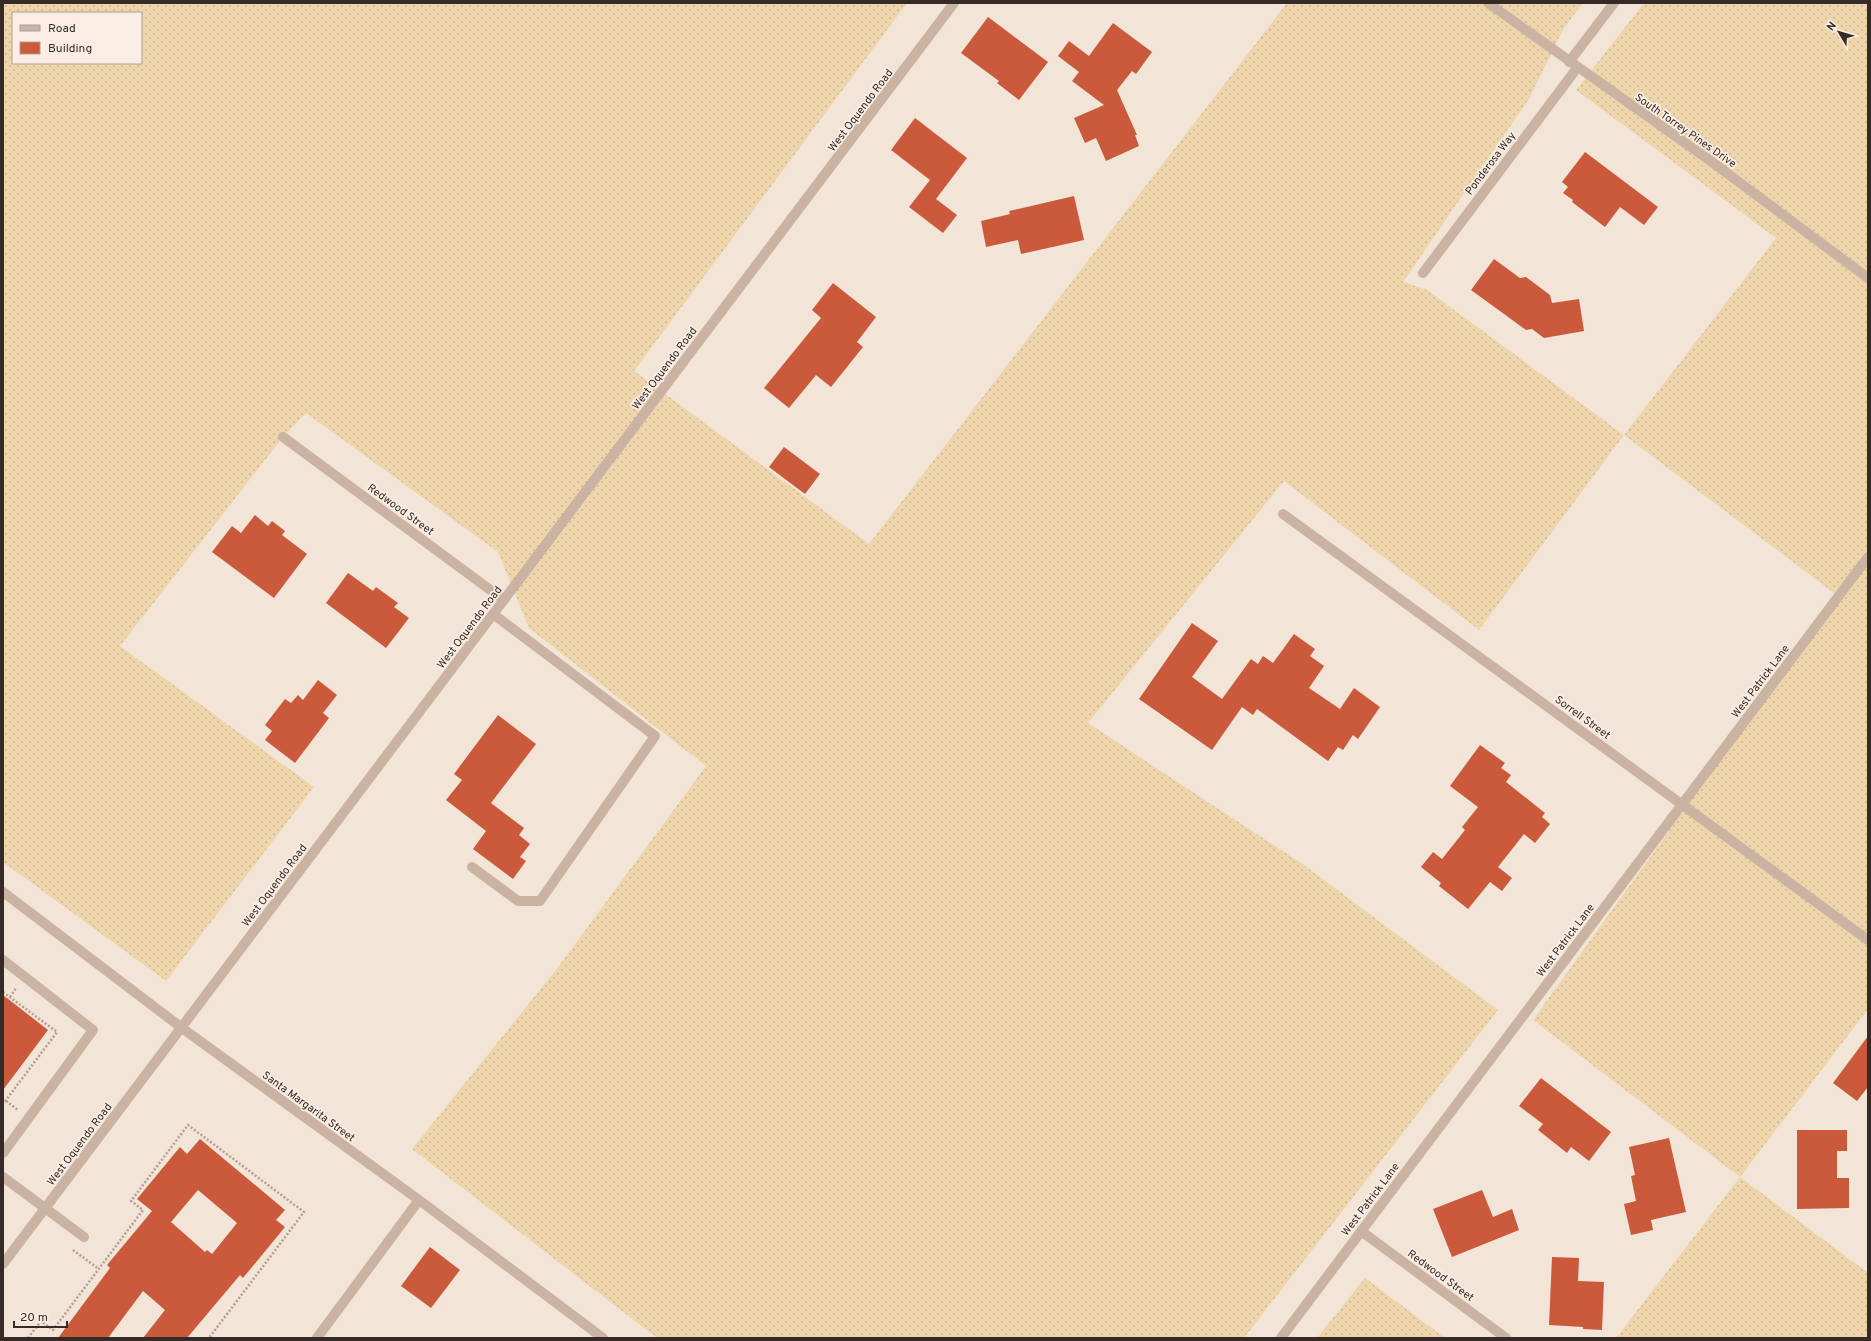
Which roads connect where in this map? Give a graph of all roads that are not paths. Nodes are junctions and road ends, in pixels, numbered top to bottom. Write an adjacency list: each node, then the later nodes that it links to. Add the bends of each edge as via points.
1 (954, 3): 10 (street, West Oquendo Road)
2 (1488, 3): 4 (street, South Torrey Pines Drive)
3 (1614, 3): 4 (street, Ponderosa Way)
4 (1573, 65): 5 (street, Ponderosa Way); 6 (street, South Torrey Pines Drive, via 1712,162)
5 (1423, 274)
6 (1868, 278)
7 (283, 437): 10 (street, Redwood Street)
8 (1283, 514): 12 (street, Sorrell Street)
9 (1868, 557): 12 (street, West Patrick Lane)
10 (504, 600): 11 (street, West Oquendo Road)
11 (493, 614): 13 (street, via 655,736 540,901 518,901); 17 (street, West Oquendo Road)
12 (1682, 804): 15 (street, Sorrell Street); 22 (street, West Patrick Lane)
13 (472, 867)
14 (3, 892): 17 (street, Santa Margarita Street)
15 (1868, 940)
16 (3, 960): 18 (street, via 93,1030)
17 (182, 1028): 20 (street, Santa Margarita Street); 21 (street, West Oquendo Road)
18 (3, 1154)
19 (3, 1177): 21 (street)
20 (419, 1200): 25 (street); 26 (street, Santa Margarita Street)
21 (45, 1209): 23 (street); 24 (street, West Oquendo Road)
22 (1361, 1231): 27 (street, West Patrick Lane); 28 (street, Redwood Street)
23 (84, 1237)
24 (3, 1264)
25 (317, 1338)
26 (603, 1338)
27 (1281, 1338)
28 (1506, 1338)

